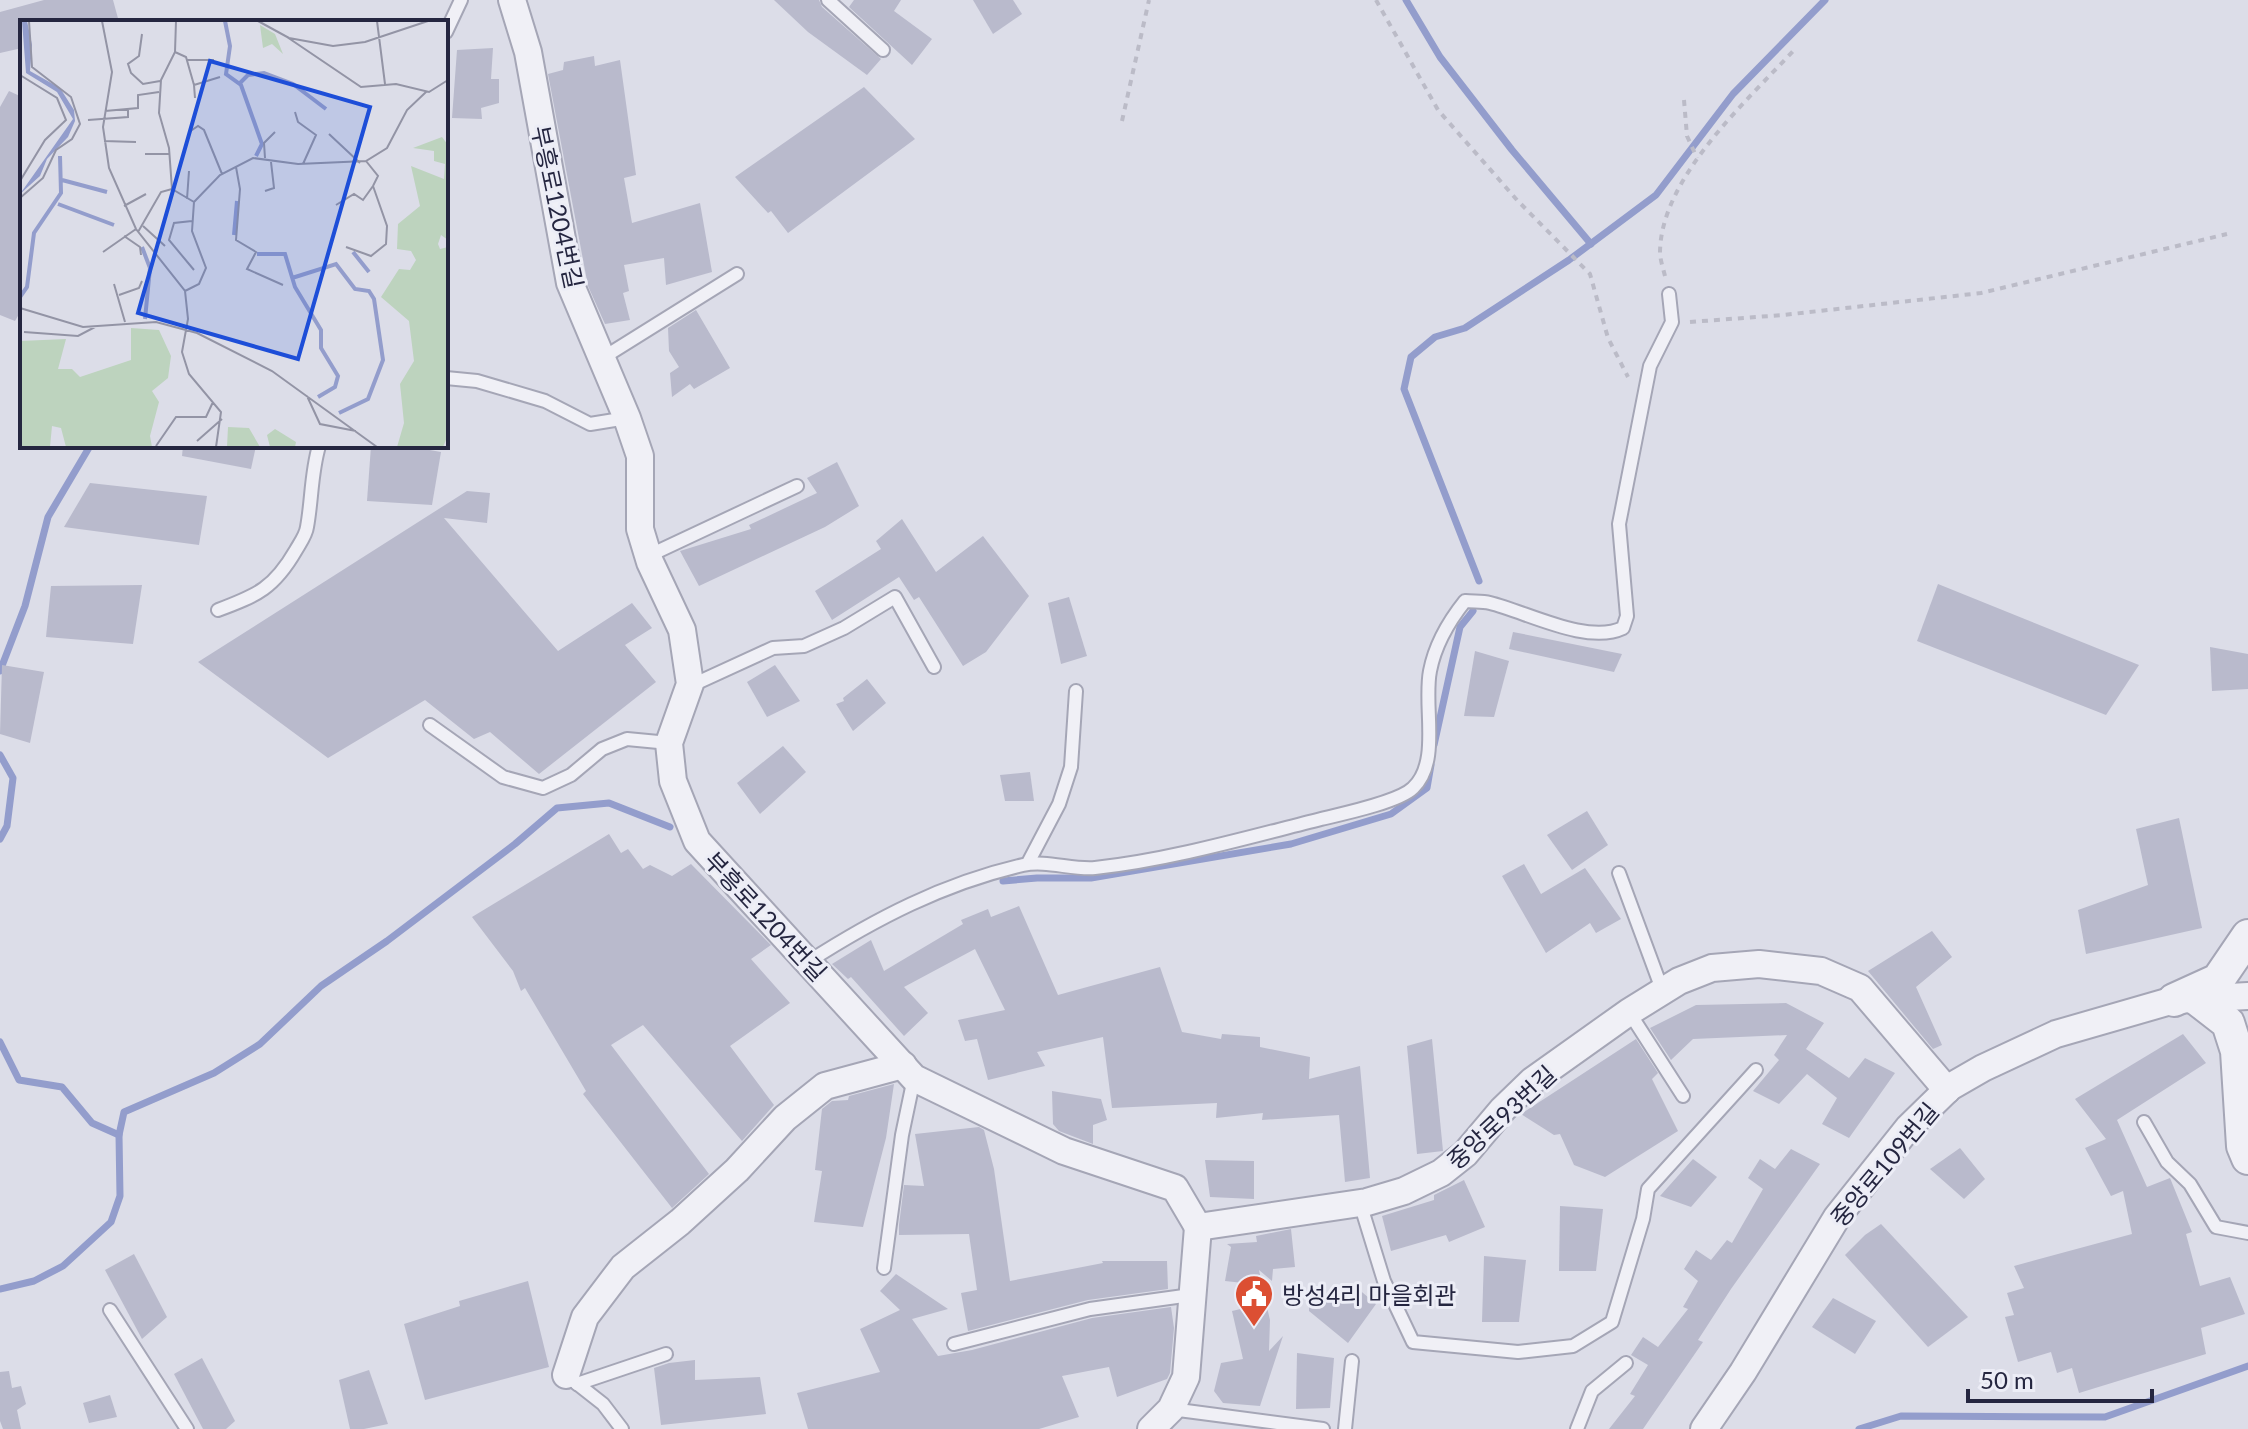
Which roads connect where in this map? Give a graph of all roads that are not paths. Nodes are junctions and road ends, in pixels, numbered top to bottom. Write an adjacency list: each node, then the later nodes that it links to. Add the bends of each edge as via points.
1 (461, 0): 4 (lane)
2 (512, 0): 8 (street, 부흥로1204번길, via 528,52 570,283)
3 (828, 0): 5 (lane)
4 (448, 28)
5 (883, 50)
6 (737, 274): 8 (lane)
7 (1669, 294): 20 (lane, via 1672,322 1650,366 1619,524 1627,616 1623,628 1611,634 1579,631 1465,601 1441,637 1429,672 1428,766 1413,789 1373,806 1211,847 1093,868)
8 (601, 359): 10 (street, 부흥로1204번길)
9 (448, 378): 10 (lane, via 545,401 590,424)
10 (627, 418): 13 (street, 부흥로1204번길, via 640,456 640,529)
11 (318, 448): 14 (lane, via 307,531 292,557 275,581)
12 (797, 486): 13 (lane)
13 (648, 556): 16 (street, 부흥로1204번길, via 682,630)
14 (218, 610)
15 (934, 667): 16 (lane, via 895,597 804,646 773,648)
16 (688, 687): 19 (street, 부흥로1204번길)
17 (1076, 691): 20 (lane, via 1071,767 1059,804)
18 (430, 725): 19 (lane, via 503,777 543,788 627,739)
19 (669, 743): 23 (street, 부흥로1204번길, via 673,781 697,841)
20 (1028, 863): 23 (lane, via 904,905)
21 (1619, 873): 24 (lane)
22 (2248, 936): 26 (street, via 2218,980)
23 (808, 962): 29 (street, 부흥로1204번길)
24 (1663, 992): 27 (street, 중앙로93번길); 30 (street, 중앙로93번길, via 1712,968 1759,964 1821,971 1860,988)
25 (2248, 996): 26 (street, 중앙로109번길)
26 (2185, 1000): 30 (street, 중앙로109번길, via 2056,1034); 33 (street, via 2228,1023 2237,1051)
27 (1629, 1012): 31 (lane); 34 (street, 중앙로93번길, via 1532,1081 1441,1173 1404,1191)
28 (1756, 1070): 34 (lane, via 1648,1189 1612,1322 1573,1346 1518,1352 1413,1342 1384,1281)
29 (908, 1072): 35 (street, 부흥로1204번길, via 1064,1151 1175,1188); 37 (lane); 44 (street, via 825,1086 785,1118 737,1170 623,1267 585,1317)
30 (1947, 1090): 52 (street, 중앙로109번길, via 1908,1128 1837,1217)
31 (1683, 1096)
32 (2144, 1122): 36 (lane, via 2216,1227)
33 (2248, 1158)
34 (1360, 1203): 35 (street, 중앙로93번길)
35 (1198, 1227): 38 (street)
36 (2248, 1233)
37 (884, 1268)
38 (1191, 1295): 40 (lane, via 1090,1309); 45 (street, via 1186,1377)
39 (110, 1310): 46 (lane)
40 (954, 1344)
41 (666, 1354): 44 (lane)
42 (1352, 1361): 50 (lane)
43 (1626, 1363): 51 (lane, via 1592,1391)
44 (572, 1379): 47 (lane, via 603,1404)
45 (1171, 1409): 48 (street); 49 (lane)
46 (187, 1429)
47 (622, 1429)
48 (1151, 1429)
49 (1323, 1429)
50 (1345, 1429)
51 (1577, 1429)
52 (1704, 1429)

